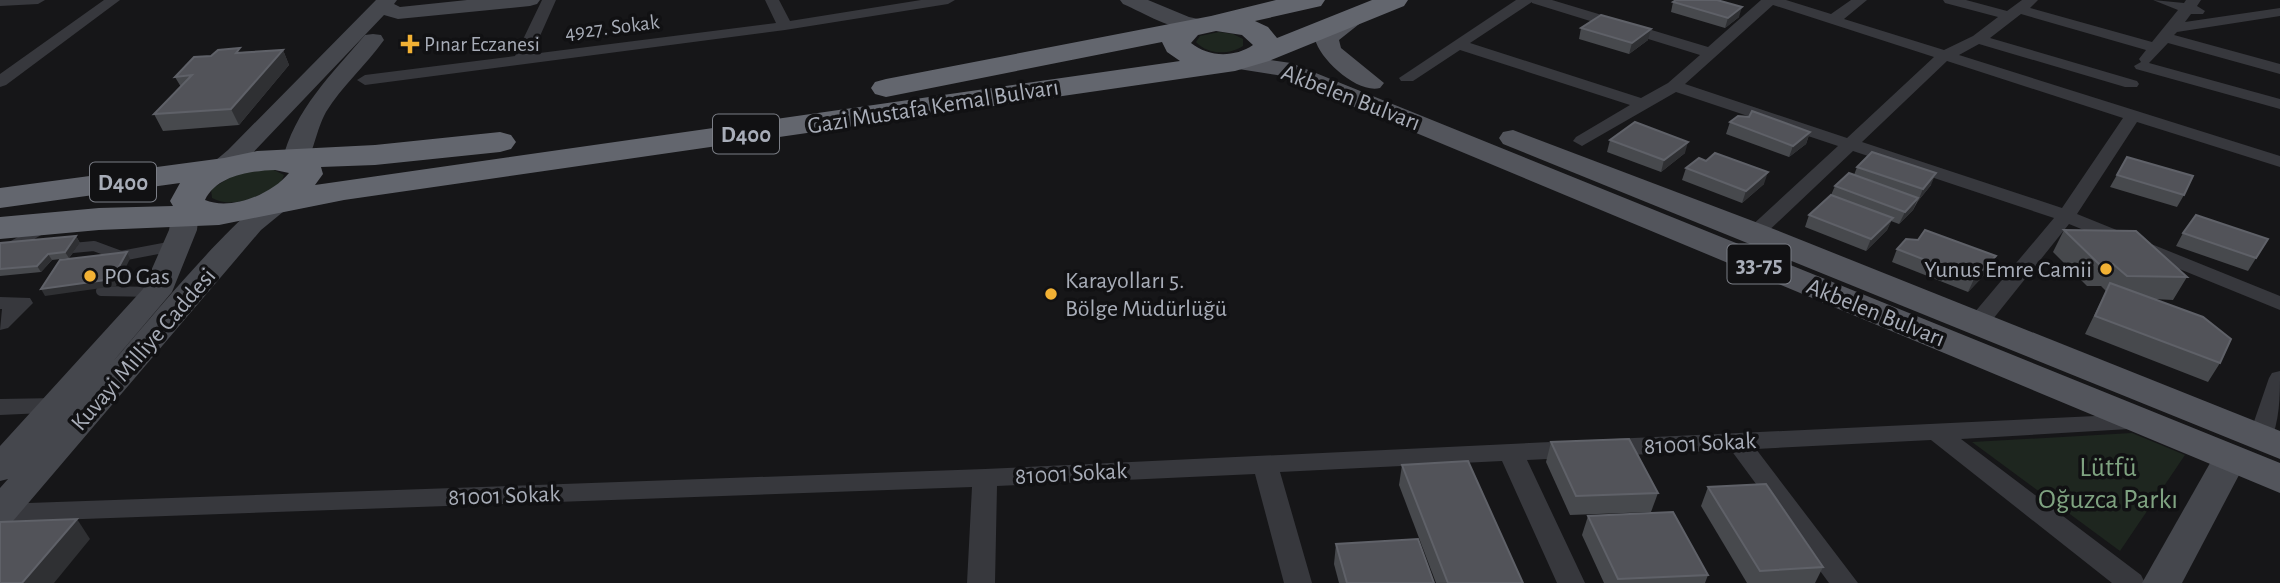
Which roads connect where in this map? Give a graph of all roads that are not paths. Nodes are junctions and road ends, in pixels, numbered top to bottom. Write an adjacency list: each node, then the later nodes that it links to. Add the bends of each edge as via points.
1 (38, 0): 17 (street)
2 (113, 0): 40 (street)
3 (449, 0): 19 (street)
4 (530, 0): 19 (street, via 398,13)
5 (549, 0): 35 (street)
6 (772, 0): 27 (street)
7 (948, 0): 27 (street, 4927. Sokak)
8 (1130, 0): 28 (street)
9 (1312, 0): 28 (highway, Gazi Mustafa Kemal Bulvarı / D400)
10 (1395, 0): 24 (highway, Gazi Mustafa Kemal Bulvarı / D400)
11 (1526, 0): 31 (street)
12 (1537, 0): 33 (street)
13 (1770, 0): 26 (street); 33 (street)
14 (1860, 0): 26 (street)
15 (1950, 0): 22 (street)
16 (2160, 0): 20 (street)
17 (18, 1): 18 (street); 21 (street)
18 (0, 2)
19 (385, 3): 51 (street); 52 (street, via 377,34 306,123)
20 (2191, 4): 25 (street); 29 (street)
21 (0, 8)
22 (2019, 8): 29 (street); 30 (street)
23 (2280, 12): 25 (street)
24 (1356, 17): 32 (highway, Gazi Mustafa Kemal Bulvarı / D400); 41 (main road, via 1326,39 1330,51)
25 (2220, 19): 29 (street)
26 (1833, 20): 34 (street)
27 (785, 26): 35 (street, 4927. Sokak)
28 (1195, 26): 32 (highway, via 1244,26); 32 (highway, via 1176,39 1182,52 1205,60); 52 (highway, Gazi Mustafa Kemal Bulvarı / D400, via 824,99 425,151)
29 (2164, 38): 36 (street); 37 (street)
30 (1978, 39): 34 (street); 42 (street)
31 (1457, 44): 38 (street); 44 (street)
32 (1260, 49): 41 (main road, Akbelen Bulvarı / 33-75); 52 (highway, Gazi Mustafa Kemal Bulvarı / D400, via 852,119 344,190); 70 (main road, Akbelen Bulvarı / 33-75, via 1282,68)
33 (1711, 53): 43 (street)
34 (1944, 56): 46 (street); 49 (street)
35 (521, 60): 39 (street, 4927. Sokak)
36 (2142, 66): 42 (street); 45 (street)
37 (2280, 69)
38 (1407, 78)
39 (365, 80)
40 (0, 82)
41 (1371, 83): 57 (main road, Akbelen Bulvarı / 33-75)
42 (2131, 84): 46 (street)
43 (1674, 86): 44 (street); 49 (street)
44 (1642, 104): 48 (street)
45 (2280, 104)
46 (2114, 109): 47 (street)
47 (2133, 116): 50 (street); 54 (street)
48 (1581, 141)
49 (1848, 145): 54 (street); 57 (street)
50 (2280, 162)
51 (226, 169): 52 (highway); 53 (highway, D400); 55 (highway, via 189,193)
52 (283, 180): 55 (highway); 80 (street, Kuvayi Milliye Caddesi, via 251,224)
53 (0, 198)
54 (2066, 216): 64 (street); 66 (street)
55 (191, 219): 58 (highway, D400); 61 (lane); 62 (street, Kuvayi Milliye Caddesi)
56 (0, 228): 58 (highway, D400)
57 (1755, 233): 66 (main road, Akbelen Bulvarı / 33-75)
58 (52, 237): 60 (lane); 61 (lane)
59 (27, 252): 60 (lane)
60 (0, 254)
61 (121, 256): 62 (lane, via 101,291)
62 (157, 292): 68 (street, Kuvayi Milliye Caddesi)
63 (0, 303): 65 (street, via 22,303)
64 (2280, 304)
65 (0, 323)
66 (1977, 324): 73 (main road, Akbelen Bulvarı / 33-75)
67 (2280, 378): 73 (street)
68 (58, 405): 69 (street); 77 (street, Kuvayi Milliye Caddesi)
69 (0, 407)
70 (2141, 422): 71 (street, 81001 Sokak); 75 (main road, Akbelen Bulvarı / 33-75)
71 (1935, 431): 72 (street, 81001 Sokak); 85 (street)
72 (1738, 442): 74 (street, 81001 Sokak); 84 (street)
73 (2270, 442)
74 (1510, 451): 76 (street, 81001 Sokak); 83 (street)
75 (2230, 458): 79 (main road, Akbelen Bulvarı / 33-75); 86 (street)
76 (1265, 464): 78 (street, 81001 Sokak); 82 (street)
77 (0, 469)
78 (985, 478): 80 (street, 81001 Sokak); 81 (street)
79 (2280, 479)
80 (0, 512)
81 (981, 583)
82 (1298, 583)
83 (1572, 583)
84 (1844, 583)
85 (2131, 583)
86 (2162, 583)

